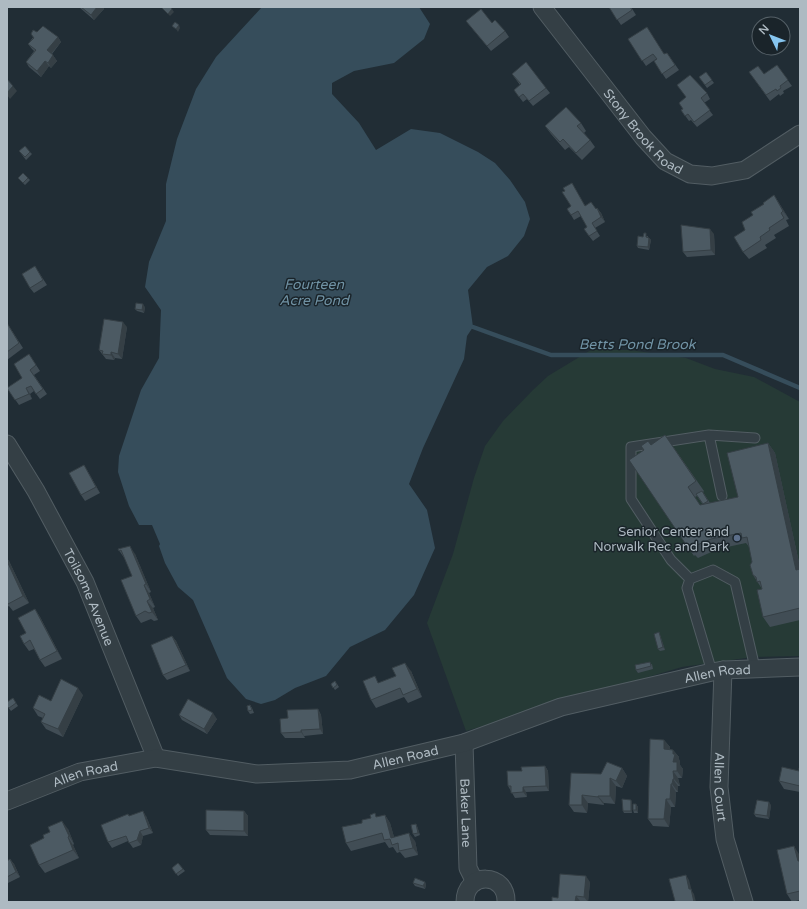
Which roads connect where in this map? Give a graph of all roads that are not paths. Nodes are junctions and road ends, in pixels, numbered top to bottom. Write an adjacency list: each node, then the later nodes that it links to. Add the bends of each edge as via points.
1 (542, 7): 2 (street, Stony Brook Road, via 643,137 665,161 690,174 712,176 745,170)
2 (800, 134)
3 (709, 436): 4 (lane); 6 (lane); 7 (lane, via 631,447 631,499 671,560)
4 (755, 438)
5 (7, 444): 12 (street, Toilsome Avenue, via 36,491 85,582)
6 (722, 496)
7 (690, 579): 9 (lane, via 713,570 735,582); 10 (lane, via 687,588)
8 (800, 666): 9 (street, Allen Road)
9 (754, 668): 10 (street, Allen Road)
10 (718, 671): 11 (street, Allen Road, via 562,707); 17 (street, Allen Court, via 719,787 725,839)
11 (464, 743): 12 (street, Allen Road, via 350,770 257,774); 14 (street, Baker Lane, via 468,868)
12 (156, 758): 13 (street, Allen Road, via 80,772)
13 (7, 801)
14 (475, 882): 15 (street, via 467,890); 16 (street, via 487,879 498,883 505,893)
15 (465, 902)
16 (506, 902)
17 (744, 902)

